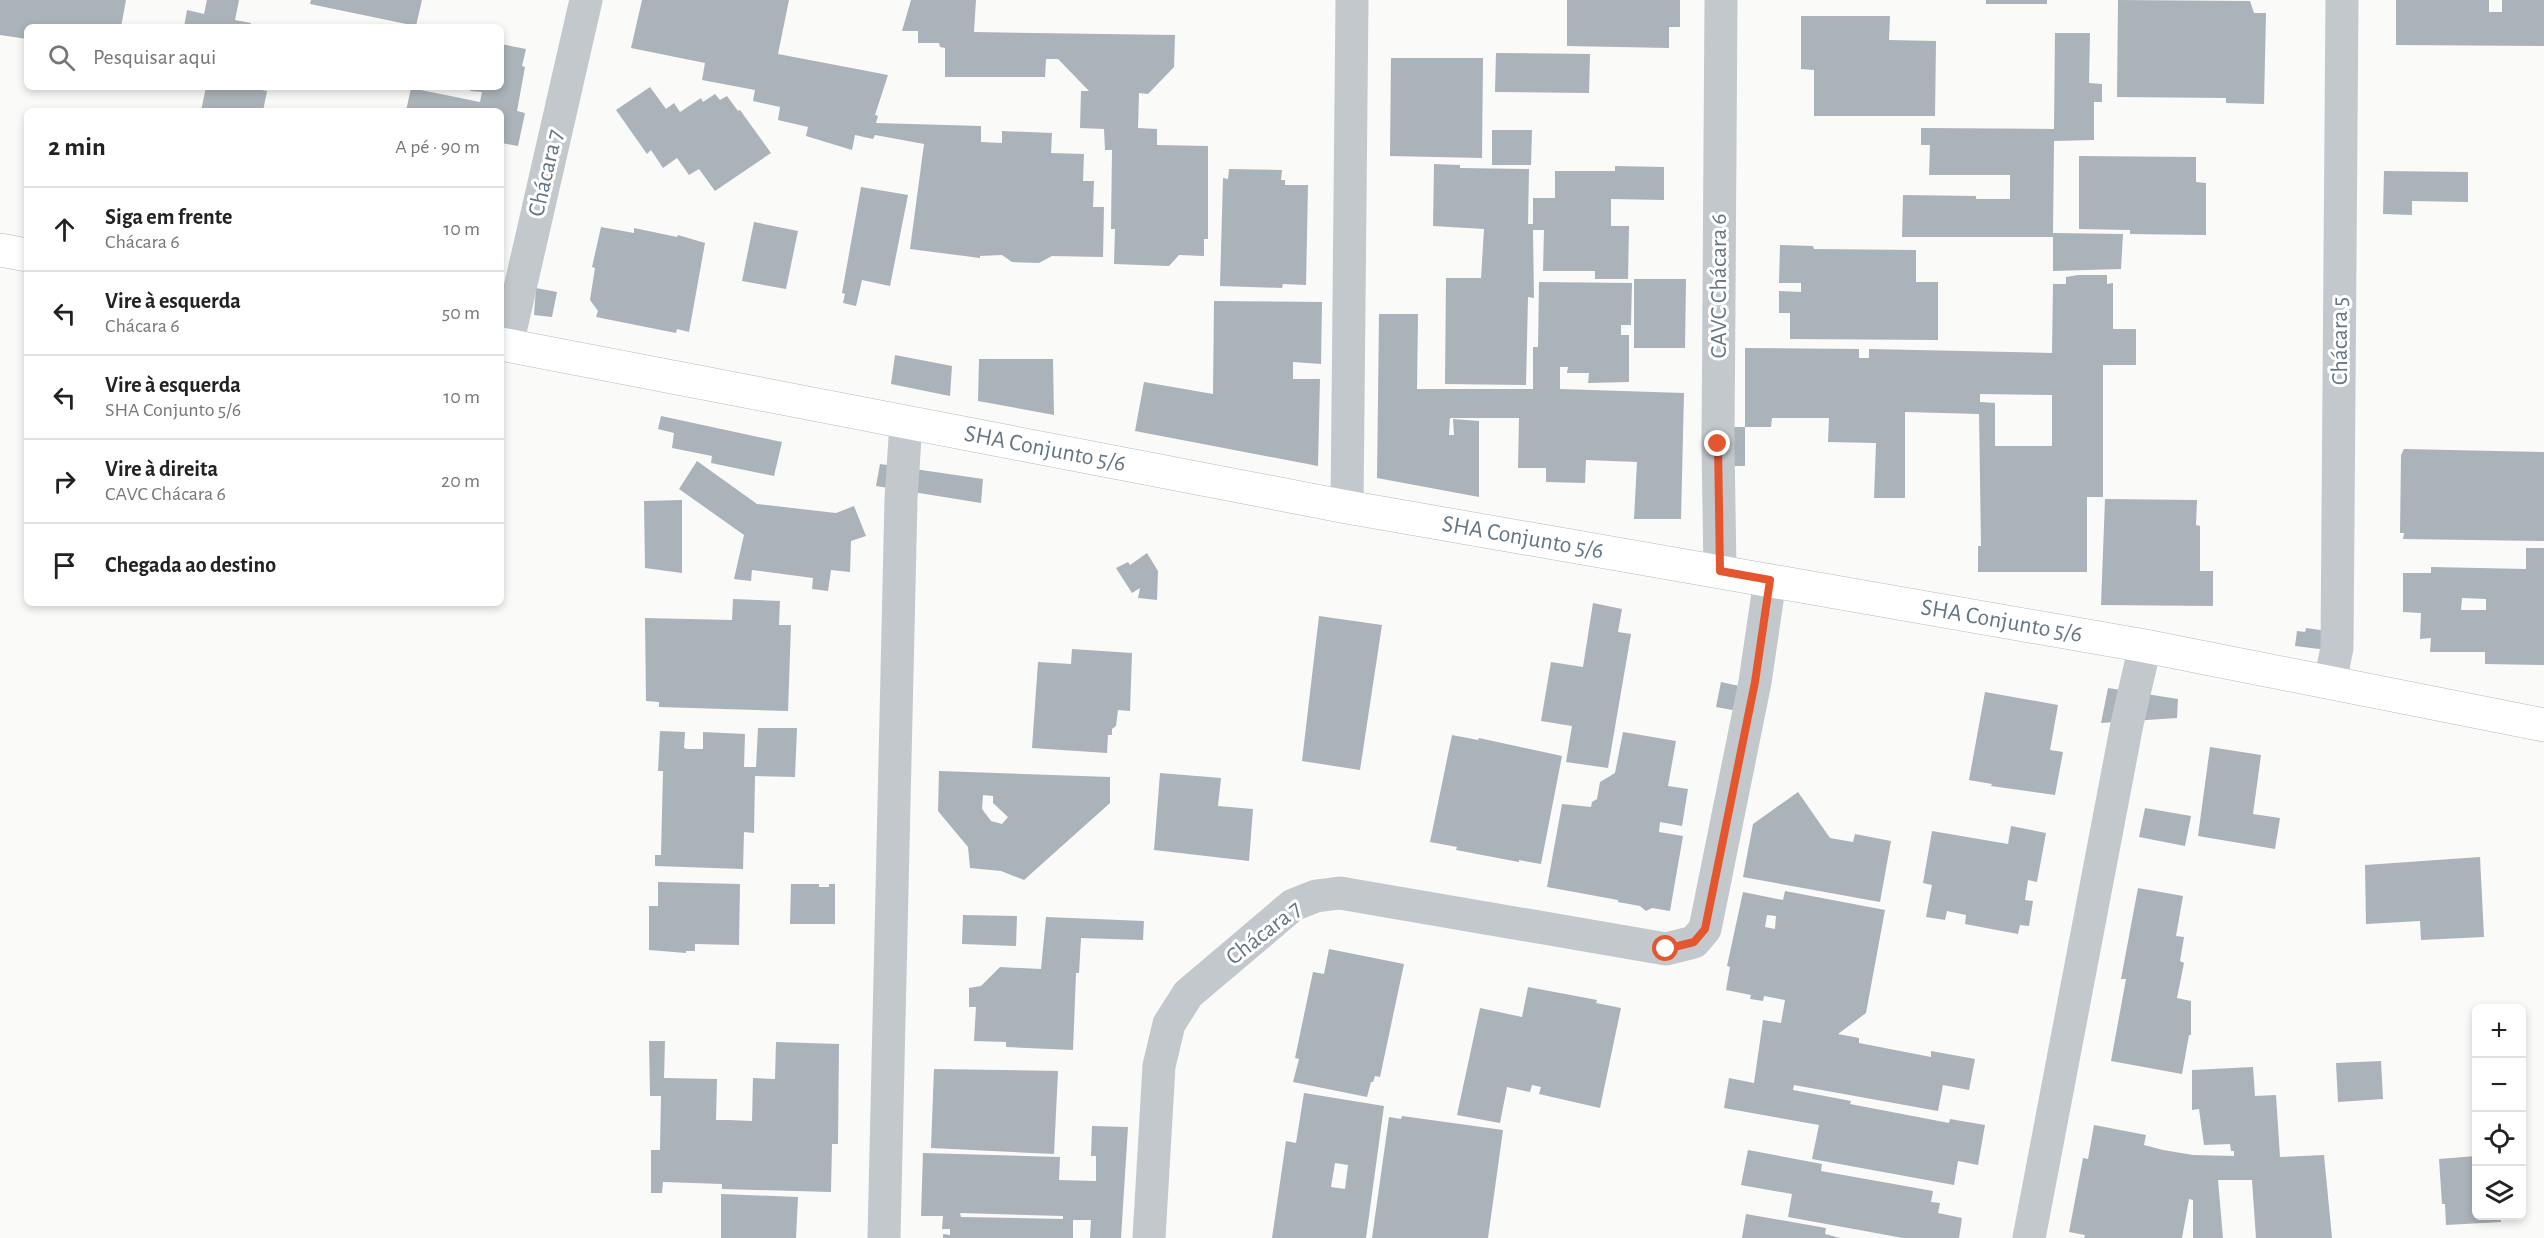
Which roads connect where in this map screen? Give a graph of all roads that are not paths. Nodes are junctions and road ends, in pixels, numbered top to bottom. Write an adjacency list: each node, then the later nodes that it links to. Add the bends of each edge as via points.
1 (586, 0): 7 (street, Chácara 7)
2 (1352, 0): 9 (street)
3 (1721, 0): 10 (street, CAVC Chácara 6)
4 (2342, 0): 13 (street, Chácara 5, via 2337,648)
5 (0, 250): 6 (street)
6 (24, 254)
7 (504, 345): 8 (street, SHA Conjunto 5/6)
8 (906, 423): 9 (street, SHA Conjunto 5/6); 15 (street)
9 (1347, 507): 10 (street, SHA Conjunto 5/6)
10 (1720, 571): 11 (street, SHA Conjunto 5/6)
11 (1770, 580): 12 (street, SHA Conjunto 5/6); 16 (street, Chácara 7, via 1755,682 1705,929 1694,942 1666,949 1340,893 1316,896 1293,905 1188,994 1170,1024 1159,1066)
12 (2145, 646): 13 (street, SHA Conjunto 5/6); 17 (street)
13 (2330, 682): 14 (street, SHA Conjunto 5/6)
14 (2544, 725)
15 (884, 1238)
16 (1149, 1238)
17 (2029, 1238)

